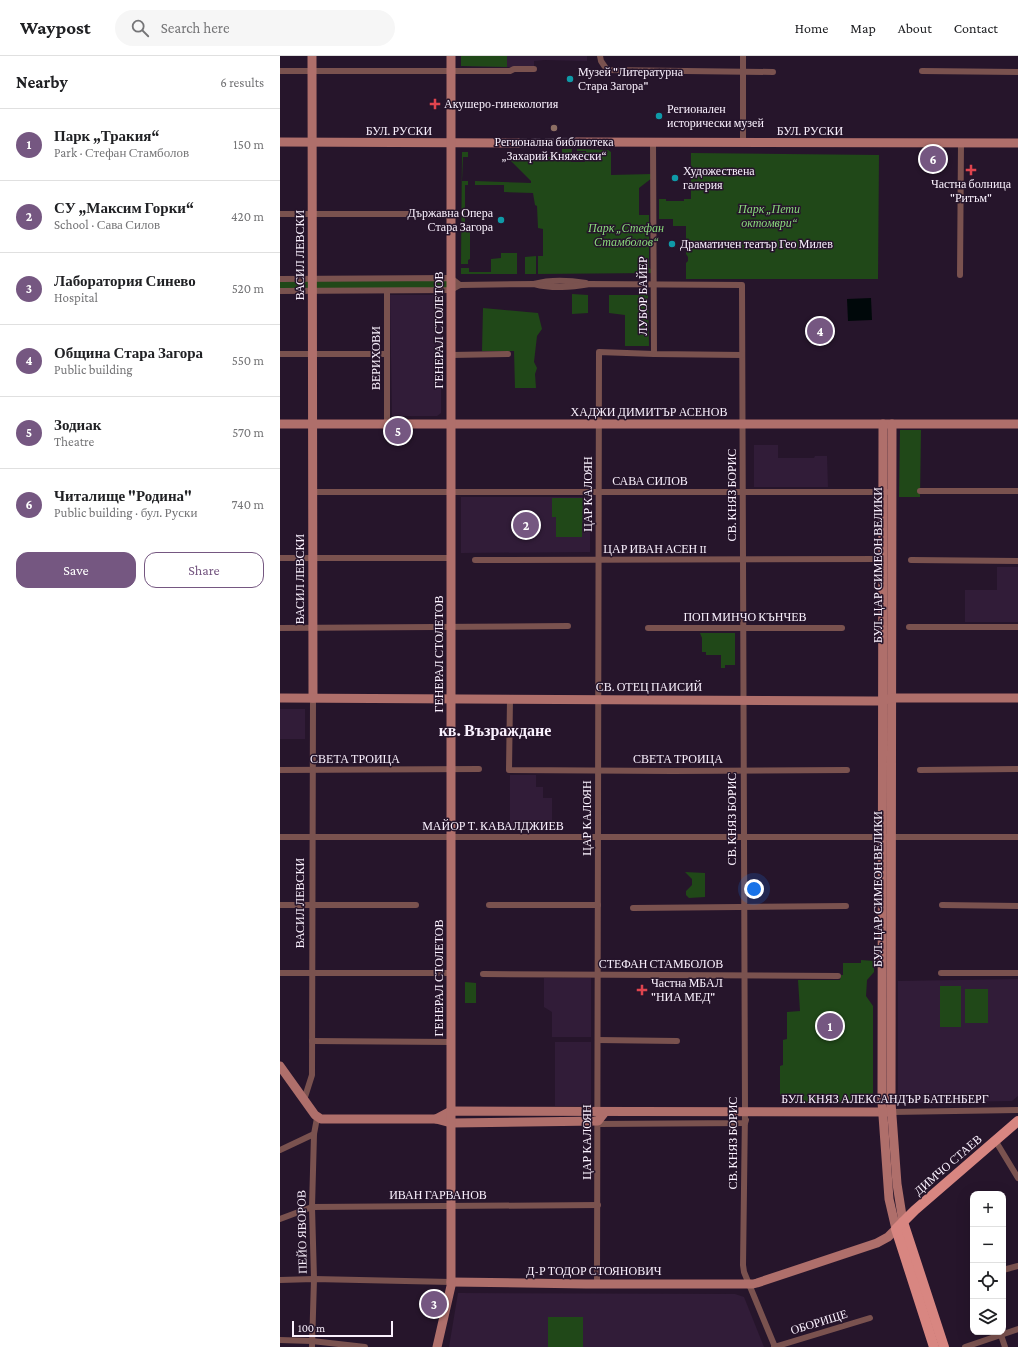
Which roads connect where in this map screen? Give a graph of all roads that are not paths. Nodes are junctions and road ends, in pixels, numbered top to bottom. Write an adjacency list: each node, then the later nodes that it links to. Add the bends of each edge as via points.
1 (312, 56): 7 (street, ВАСИЛ ЛЕВСКИ)
2 (451, 56): 8 (street, ГЕНЕРАЛ СТОЛЕТОВ)
3 (600, 56): 10 (street, via 607,70)
4 (743, 56): 10 (street)
5 (534, 69): 8 (street)
6 (280, 71): 7 (street)
7 (312, 71): 8 (street); 14 (street, ВАСИЛ ЛЕВСКИ)
8 (451, 71): 18 (street, ГЕНЕРАЛ СТОЛЕТОВ)
9 (922, 71): 12 (street)
10 (743, 72): 11 (street); 17 (street)
11 (773, 72)
12 (1018, 72)
13 (280, 142): 14 (street, БУЛ. РУСКИ)
14 (312, 142): 18 (street, БУЛ. РУСКИ); 23 (street, ВАСИЛ ЛЕВСКИ)
15 (577, 142): 16 (street, БУЛ. РУСКИ)
16 (654, 142): 17 (street, БУЛ. РУСКИ); 29 (street, ЛУБОР БАЙЕР)
17 (743, 142): 20 (street, БУЛ. РУСКИ)
18 (451, 143): 19 (street, БУЛ. РУСКИ); 24 (street, ГЕНЕРАЛ СТОЛЕТОВ)
19 (518, 143)
20 (961, 143): 21 (street, БУЛ. РУСКИ); 25 (street)
21 (1018, 143)
22 (280, 214): 23 (street)
23 (312, 214): 24 (street); 28 (street, ВАСИЛ ЛЕВСКИ)
24 (451, 214): 26 (street, ГЕНЕРАЛ СТОЛЕТОВ)
25 (960, 275)
26 (451, 278): 28 (street); 30 (street); 31 (street, ГЕНЕРАЛ СТОЛЕТОВ)
27 (280, 279): 28 (street)
28 (312, 279): 32 (street, ВАСИЛ ЛЕВСКИ)
29 (654, 284): 30 (street); 39 (street, ЛУБОР БАЙЕР); 41 (street, СВ. КНЯЗ БОРИС, via 742,285)
30 (460, 285): 31 (street)
31 (451, 290): 33 (street); 40 (street, ГЕНЕРАЛ СТОЛЕТОВ)
32 (312, 291): 33 (street); 34 (street); 36 (street, ВАСИЛ ЛЕВСКИ)
33 (387, 291): 37 (street, ВЕРИХОВИ)
34 (280, 292)
35 (280, 354): 36 (street)
36 (312, 354): 37 (street); 43 (street, ВАСИЛ ЛЕВСКИ)
37 (387, 354): 44 (street, ВЕРИХОВИ)
38 (508, 354): 40 (street)
39 (654, 354): 41 (street); 45 (street, ЦАР КАЛОЯН, via 599,352)
40 (451, 355): 49 (street, ГЕНЕРАЛ СТОЛЕТОВ)
41 (742, 355): 46 (street, СВ. КНЯЗ БОРИС)
42 (280, 424): 43 (street, ХАДЖИ ДИМИТЪР АСЕНОВ)
43 (312, 424): 44 (street, ХАДЖИ ДИМИТЪР АСЕНОВ); 51 (street, ВАСИЛ ЛЕВСКИ)
44 (387, 424): 49 (street, ХАДЖИ ДИМИТЪР АСЕНОВ)
45 (599, 424): 46 (street, ХАДЖИ ДИМИТЪР АСЕНОВ); 49 (street, ХАДЖИ ДИМИТЪР АСЕНОВ); 53 (street, ЦАР КАЛОЯН)
46 (742, 424): 47 (street, ХАДЖИ ДИМИТЪР АСЕНОВ); 54 (street, СВ. КНЯЗ БОРИС)
47 (887, 424): 48 (street, ХАДЖИ ДИМИТЪР АСЕНОВ); 55 (street, БУЛ. ЦАР СИМЕОН ВЕЛИКИ)
48 (1018, 424)
49 (451, 425): 52 (street, ГЕНЕРАЛ СТОЛЕТОВ)
50 (920, 491): 56 (street)
51 (312, 492): 52 (street, САВА СИЛОВ); 58 (street, ВАСИЛ ЛЕВСКИ)
52 (451, 492): 53 (street, САВА СИЛОВ); 59 (street, ГЕНЕРАЛ СТОЛЕТОВ)
53 (599, 492): 54 (street, САВА СИЛОВ); 62 (street, ЦАР КАЛОЯН)
54 (743, 492): 55 (street, САВА СИЛОВ); 63 (street, СВ. КНЯЗ БОРИС)
55 (887, 492): 60 (street, БУЛ. ЦАР СИМЕОН ВЕЛИКИ); 78 (street, БУЛ. ЦАР СИМЕОН ВЕЛИКИ)
56 (1018, 492)
57 (280, 558): 58 (street)
58 (312, 558): 59 (street); 71 (street, ВАСИЛ ЛЕВСКИ)
59 (451, 558): 67 (street, ГЕНЕРАЛ СТОЛЕТОВ)
60 (882, 559): 63 (street, ЦАР ИВАН АСЕН II); 83 (street, БУЛ. ЦАР СИМЕОН ВЕЛИКИ)
61 (475, 560): 62 (street, ЦАР ИВАН АСЕН II)
62 (599, 560): 63 (street, ЦАР ИВАН АСЕН II); 81 (street, ЦАР КАЛОЯН)
63 (743, 560): 73 (street, СВ. КНЯЗ БОРИС)
64 (911, 560): 65 (street)
65 (1018, 561)
66 (568, 626): 67 (street)
67 (451, 627): 71 (street); 77 (street, ГЕНЕРАЛ СТОЛЕТОВ)
68 (909, 627): 69 (street)
69 (1018, 627)
70 (280, 628): 71 (street)
71 (312, 628): 76 (street, ВАСИЛ ЛЕВСКИ)
72 (648, 628): 73 (street, ПОП МИНЧО КЪНЧЕВ)
73 (743, 628): 74 (street, ПОП МИНЧО КЪНЧЕВ); 82 (street, СВ. КНЯЗ БОРИС)
74 (842, 628)
75 (280, 698): 76 (street, СВ. ОТЕЦ ПАИСИЙ)
76 (312, 698): 77 (street, СВ. ОТЕЦ ПАИСИЙ); 88 (street, ВАСИЛ ЛЕВСКИ)
77 (451, 698): 80 (street, СВ. ОТЕЦ ПАИСИЙ); 84 (street, ГЕНЕРАЛ СТОЛЕТОВ)
78 (892, 698): 79 (street, СВ. ОТЕЦ ПАИСИЙ); 83 (street, СВ. ОТЕЦ ПАИСИЙ); 99 (street, БУЛ. ЦАР СИМЕОН ВЕЛИКИ)
79 (1018, 698)
80 (510, 699): 81 (street, СВ. ОТЕЦ ПАИСИЙ); 89 (street, СВЕТА ТРОИЦА, via 509,770)
81 (598, 699): 82 (street, СВ. ОТЕЦ ПАИСИЙ); 89 (street, ЦАР КАЛОЯН)
82 (743, 700): 83 (street, СВ. ОТЕЦ ПАИСИЙ); 90 (street, СВ. КНЯЗ БОРИС)
83 (882, 701): 98 (street, БУЛ. ЦАР СИМЕОН ВЕЛИКИ)
84 (451, 769): 85 (street, СВЕТА ТРОИЦА); 88 (street, СВЕТА ТРОИЦА); 95 (street, ГЕНЕРАЛ СТОЛЕТОВ)
85 (479, 769)
86 (1018, 769): 92 (street)
87 (280, 770): 88 (street, СВЕТА ТРОИЦА)
88 (313, 770): 94 (street, ВАСИЛ ЛЕВСКИ)
89 (598, 770): 90 (street, СВЕТА ТРОИЦА); 96 (street, ЦАР КАЛОЯН)
90 (743, 770): 91 (street, СВЕТА ТРОИЦА); 97 (street, СВ. КНЯЗ БОРИС)
91 (847, 770)
92 (920, 770)
93 (280, 837): 94 (street, МАЙОР Т. КАВАЛДЖИЕВ)
94 (313, 837): 95 (street, МАЙОР Т. КАВАЛДЖИЕВ); 103 (street, ВАСИЛ ЛЕВСКИ)
95 (451, 837): 96 (street, МАЙОР Т. КАВАЛДЖИЕВ); 112 (street, ГЕНЕРАЛ СТОЛЕТОВ)
96 (598, 837): 97 (street, МАЙОР Т. КАВАЛДЖИЕВ); 105 (street, ЦАР КАЛОЯН)
97 (744, 837): 98 (street, МАЙОР Т. КАВАЛДЖИЕВ); 109 (street, СВ. КНЯЗ БОРИС)
98 (882, 837): 99 (street, МАЙОР Т. КАВАЛДЖИЕВ); 129 (street, БУЛ. ЦАР СИМЕОН ВЕЛИКИ)
99 (892, 837): 100 (street, МАЙОР Т. КАВАЛДЖИЕВ); 129 (street, БУЛ. ЦАР СИМЕОН ВЕЛИКИ)
100 (1018, 837)
101 (489, 904): 105 (street)
102 (280, 905): 103 (street)
103 (312, 905): 104 (street); 115 (street, ВАСИЛ ЛЕВСКИ)
104 (416, 905)
105 (598, 905): 117 (street, ЦАР КАЛОЯН)
106 (942, 905): 108 (street)
107 (846, 906): 109 (street)
108 (1018, 906)
109 (744, 907): 110 (street); 118 (street, СВ. КНЯЗ БОРИС)
110 (633, 908)
111 (280, 973): 115 (street)
112 (451, 973): 115 (street); 123 (street, ГЕНЕРАЛ СТОЛЕТОВ)
113 (941, 973): 114 (street)
114 (1018, 973)
115 (312, 974): 121 (street, ВАСИЛ ЛЕВСКИ)
116 (483, 974): 117 (street, СТЕФАН СТАМБОЛОВ)
117 (598, 974): 118 (street, СТЕФАН СТАМБОЛОВ); 120 (street, ЦАР КАЛОЯН)
118 (744, 975): 119 (street, СТЕФАН СТАМБОЛОВ); 128 (street, СВ. КНЯЗ БОРИС)
119 (838, 976)
120 (598, 1040): 122 (street); 130 (street, ЦАР КАЛОЯН)
121 (312, 1041): 123 (street); 125 (street, ВАСИЛ ЛЕВСКИ, via 312,1075)
122 (677, 1041)
123 (451, 1042): 127 (street, ГЕНЕРАЛ СТОЛЕТОВ)
124 (280, 1066): 125 (street)
125 (304, 1100): 131 (street)
126 (1018, 1110): 129 (street, БУЛ. КНЯЗ АЛЕКСАНДЪР БАТЕНБЕРГ)
127 (451, 1111): 130 (street, БУЛ. КНЯЗ АЛЕКСАНДЪР БАТЕНБЕРГ); 132 (street, БУЛ. КНЯЗ АЛЕКСАНДЪР БАТЕНБЕРГ); 134 (street, ГЕНЕРАЛ СТОЛЕТОВ)
128 (748, 1112): 129 (street, БУЛ. КНЯЗ АЛЕКСАНДЪР БАТЕНБЕРГ); 130 (street, БУЛ. КНЯЗ АЛЕКСАНДЪР БАТЕНБЕРГ); 135 (street)
129 (887, 1112): 144 (street, БУЛ. ЦАР СИМЕОН ВЕЛИКИ, via 889,1199)
130 (600, 1115): 134 (street, БУЛ. КНЯЗ АЛЕКСАНДЪР БАТЕНБЕРГ); 135 (street, БУЛ. КНЯЗ АЛЕКСАНДЪР БАТЕНБЕРГ, via 600,1124); 140 (street, ЦАР КАЛОЯН)
131 (317, 1118): 132 (street, БУЛ. КНЯЗ АЛЕКСАНДЪР БАТЕНБЕРГ); 136 (street, ПЕЙО ЯВОРОВ)
132 (436, 1119): 134 (street, БУЛ. КНЯЗ АЛЕКСАНДЪР БАТЕНБЕРГ)
133 (1018, 1121): 137 (main road, ДИМЧО СТАЕВ)
134 (451, 1123): 141 (street, ГЕНЕРАЛ СТОЛЕТОВ)
135 (745, 1123): 151 (street, СВ. КНЯЗ БОРИС, via 743,1265)
136 (314, 1134): 138 (street); 142 (street, ПЕЙО ЯВОРОВ)
137 (995, 1140): 139 (street); 144 (main road, ДИМЧО СТАЕВ)
138 (280, 1150)
139 (1018, 1178)
140 (598, 1205): 141 (street, ИВАН ГАРВАНОВ); 150 (street, ЦАР КАЛОЯН)
141 (451, 1206): 142 (street, ИВАН ГАРВАНОВ); 149 (street, ГЕНЕРАЛ СТОЛЕТОВ)
142 (312, 1207): 143 (street, ИВАН ГАРВАНОВ); 147 (street, ПЕЙО ЯВОРОВ)
143 (280, 1219)
144 (900, 1226): 151 (street, Д-Р ТОДОР СТОЯНОВИЧ, via 888,1237 876,1243); 161 (main road, БУЛ. ЦАР СИМЕОН ВЕЛИКИ); 162 (main road, БУЛ. ЦАР СИМЕОН ВЕЛИКИ)
145 (1018, 1266): 146 (street)
146 (1006, 1269)
147 (314, 1279): 148 (street, Д-Р ТОДОР СТОЯНОВИЧ); 149 (street, Д-Р ТОДОР СТОЯНОВИЧ); 157 (street, ПЕЙО ЯВОРОВ)
148 (280, 1280)
149 (451, 1282): 150 (street, Д-Р ТОДОР СТОЯНОВИЧ); 159 (street, ГЕНЕРАЛ СТОЛЕТОВ)
150 (597, 1284): 151 (street, Д-Р ТОДОР СТОЯНОВИЧ)
151 (749, 1284): 160 (street, СВ. КНЯЗ БОРИС)
152 (870, 1318): 160 (street, ОБОРИЩЕ)
153 (1018, 1329): 154 (street)
154 (1006, 1333)
155 (1001, 1335): 163 (street); 164 (street)
156 (280, 1340): 157 (street)
157 (312, 1344): 158 (street)
158 (365, 1347)
159 (437, 1347)
160 (774, 1347)
161 (934, 1347)
162 (944, 1347)
163 (965, 1347)
164 (1005, 1347)

